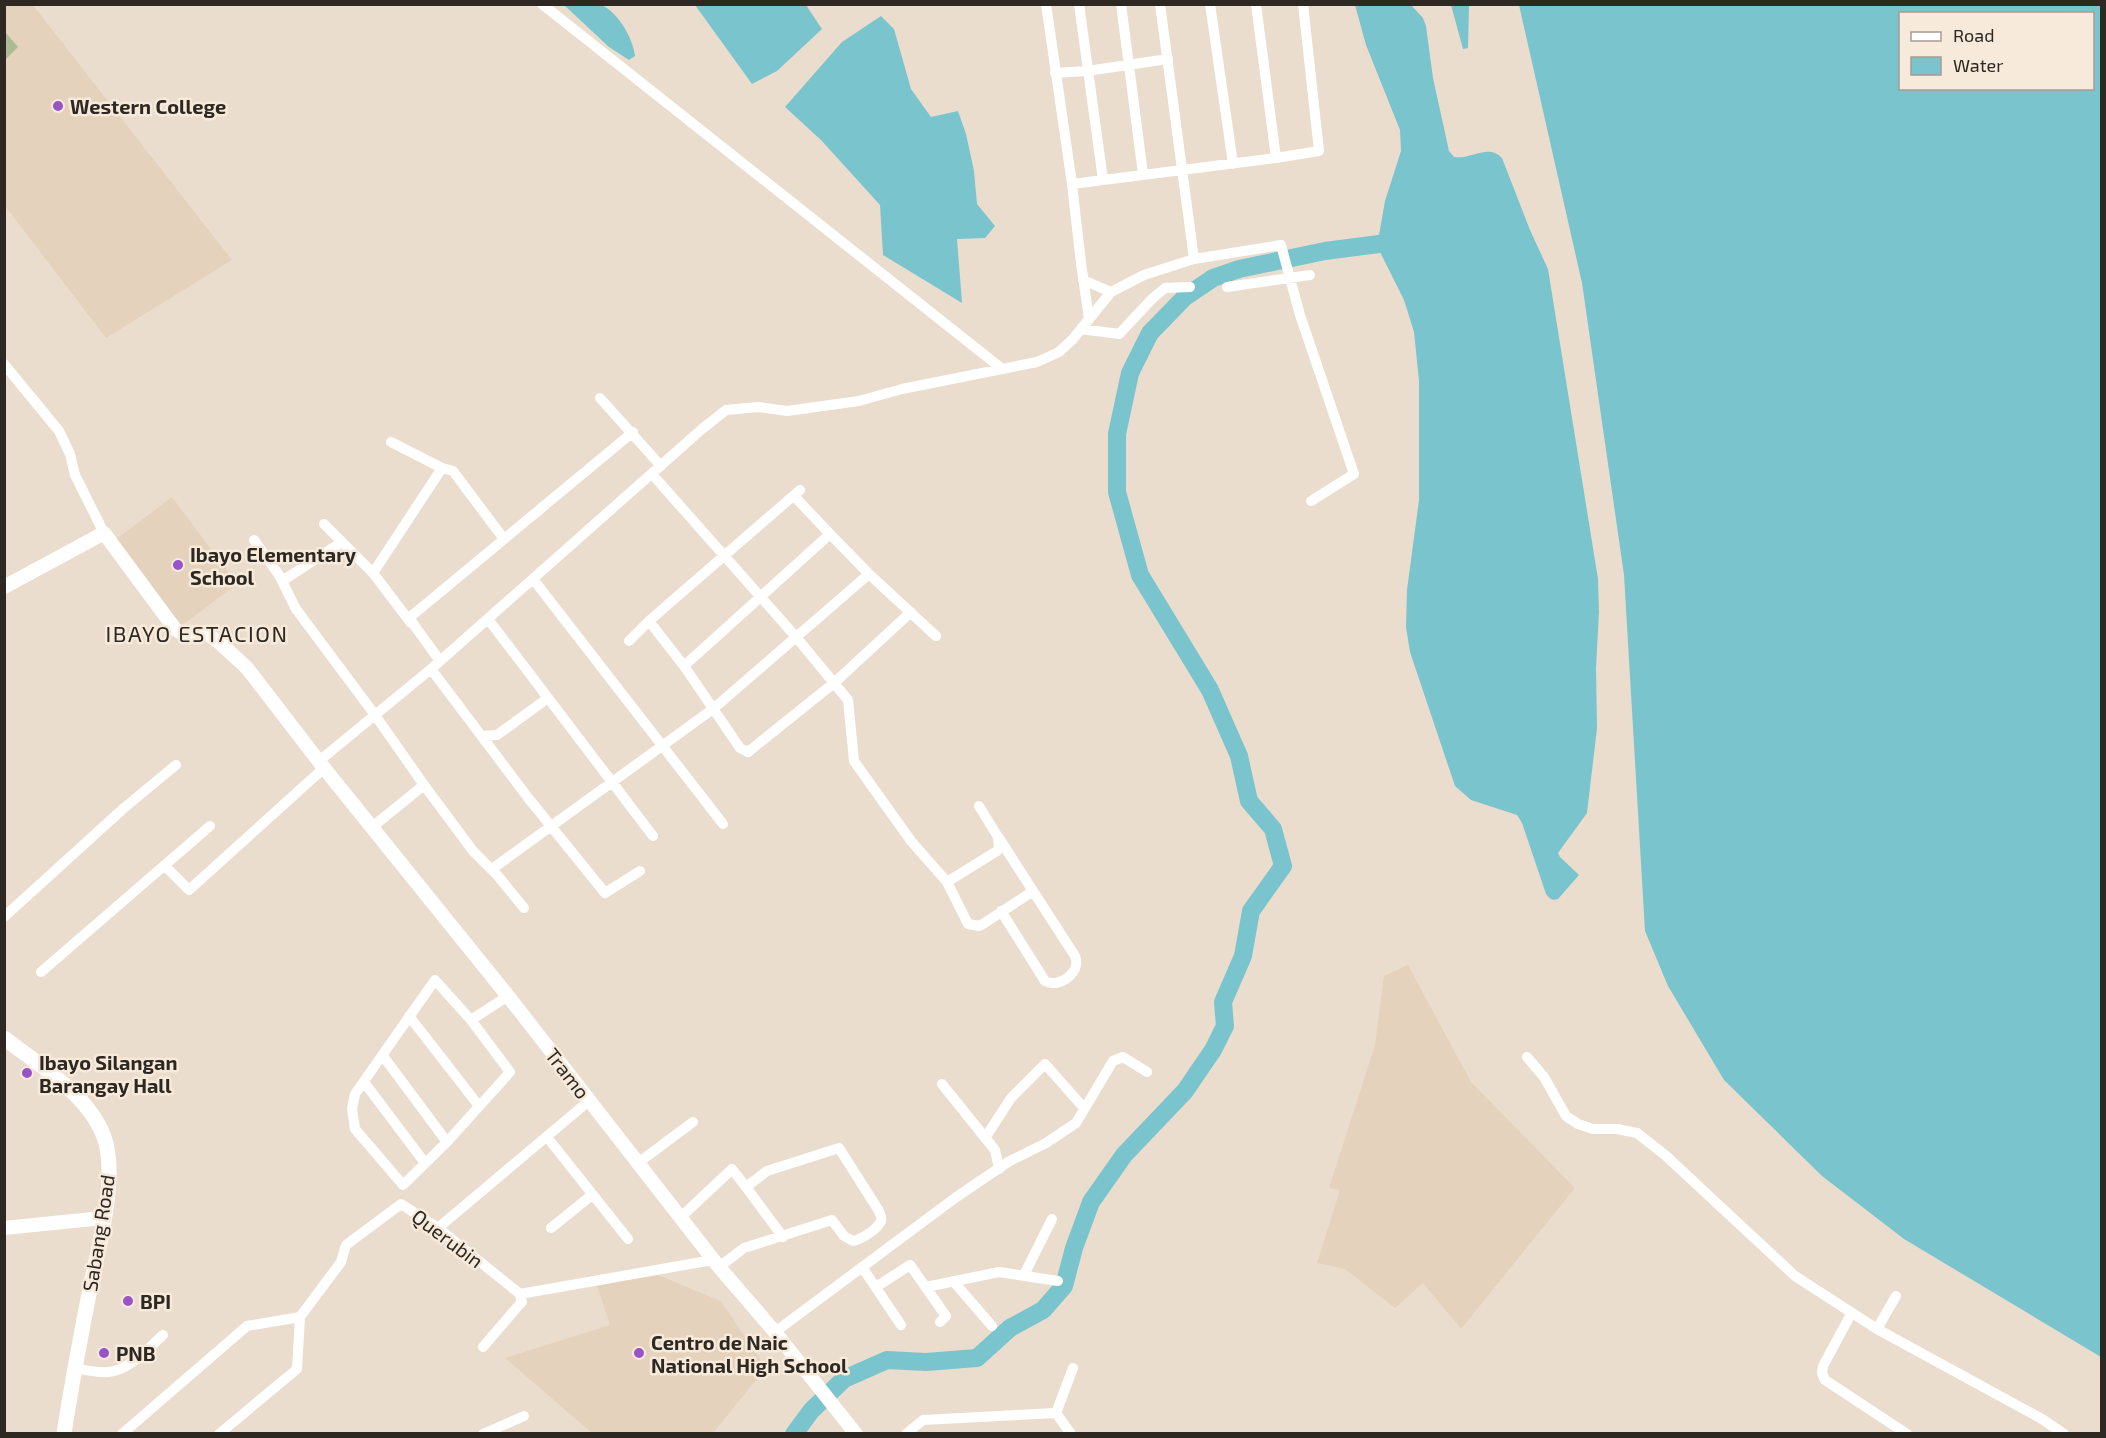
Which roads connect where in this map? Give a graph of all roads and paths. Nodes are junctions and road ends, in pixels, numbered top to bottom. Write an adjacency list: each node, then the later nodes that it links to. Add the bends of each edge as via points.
1 (542, 4): 29 (street)
2 (1046, 4): 12 (street)
3 (1079, 4): 11 (street)
4 (1121, 4): 10 (street)
5 (1160, 4): 9 (street)
6 (1210, 4): 14 (street)
7 (1256, 4): 13 (street)
8 (1303, 4): 13 (street, via 1319,151)
9 (1168, 59): 10 (street); 15 (street)
10 (1128, 65): 11 (street); 16 (street)
11 (1088, 71): 12 (street); 17 (street)
12 (1055, 74): 18 (street)
13 (1276, 158): 14 (street)
14 (1233, 164): 15 (street)
15 (1182, 169): 16 (street); 19 (street)
16 (1143, 174): 17 (street)
17 (1103, 180): 18 (street)
18 (1072, 184): 22 (street)
19 (1194, 259): 20 (street, via 1281,245); 25 (street, via 1144,275)
20 (1288, 274): 21 (street); 24 (street); 36 (street, via 1354,474)
21 (1310, 275)
22 (1083, 280): 25 (street); 26 (street)
23 (1190, 287): 27 (street, via 1165,288 1119,334)
24 (1227, 287)
25 (1111, 292): 26 (street)
26 (1089, 319): 27 (street)
27 (1081, 329): 29 (street, via 1059,352 1037,362)
28 (4, 364): 38 (street, via 59,431 75,475)
29 (1001, 368): 33 (street, via 859,401 787,411 758,407 726,410)
30 (600, 398): 31 (street)
31 (633, 432): 33 (street); 40 (street)
32 (391, 442): 34 (street)
33 (661, 466): 35 (street)
34 (442, 468): 40 (street, via 453,471); 44 (street)
35 (651, 474): 43 (street); 46 (street)
36 (1311, 501)
37 (324, 524): 42 (street)
38 (104, 533): 48 (street); 66 (street, Tramo, via 175,628 181,633 205,632 247,668)
39 (830, 534): 43 (street, via 797,493); 45 (street); 49 (street)
40 (504, 539): 53 (street, via 409,618)
41 (254, 540): 47 (street)
42 (342, 542): 44 (street); 47 (street)
43 (724, 556): 49 (street); 52 (street)
44 (373, 573): 53 (street)
45 (868, 574): 50 (street); 55 (street)
46 (532, 579): 51 (street); 64 (street)
47 (282, 581): 62 (street, via 296,609)
48 (4, 587)
49 (761, 597): 55 (street); 58 (street)
50 (911, 612): 54 (street); 59 (street)
51 (488, 619): 57 (street); 60 (street)
52 (649, 621): 56 (street); 58 (street)
53 (411, 623): 57 (street)
54 (936, 636)
55 (796, 637): 59 (street); 61 (street)
56 (629, 641)
57 (436, 665): 62 (street); 63 (street)
58 (684, 666): 61 (street)
59 (834, 683): 61 (street, via 748,752 740,748); 79 (street, via 848,700 854,761 911,841)
60 (549, 698): 63 (street, via 496,735); 67 (street)
61 (713, 709): 64 (street)
62 (375, 715): 66 (street); 68 (street)
63 (482, 736): 72 (street)
64 (662, 746): 67 (street); 70 (street)
65 (176, 765): 83 (street)
66 (321, 765): 73 (street, Tramo); 76 (street, via 189,890)
67 (612, 782): 72 (street); 74 (street)
68 (424, 784): 73 (street); 77 (street, via 473,851)
69 (979, 806): 75 (street)
70 (723, 824)
71 (210, 826): 76 (street)
72 (551, 826): 77 (street); 78 (street, via 605,893)
73 (371, 828): 85 (street, Tramo)
74 (653, 836)
75 (998, 837): 79 (street, via 997,851); 80 (street)
76 (165, 866): 84 (street)
77 (492, 869): 81 (street)
78 (640, 871)
79 (947, 882): 82 (street, via 968,924 979,926)
80 (1033, 891): 82 (street); 82 (street, via 1077,960 1075,971 1060,983 1045,981)
81 (524, 908)
82 (1001, 911)
83 (4, 917)
84 (41, 972)
85 (508, 996): 87 (street); 94 (street, Tramo)
86 (409, 1016): 87 (street, via 435,980); 89 (street); 95 (street)
87 (471, 1020): 95 (street, via 510,1072)
88 (4, 1038): 108 (main road, Sabang Road, via 56,1077 89,1110 104,1136 110,1169)
89 (383, 1056): 92 (street); 100 (street)
90 (1527, 1057): 125 (street, via 1544,1077 1566,1116 1593,1129 1637,1134 1665,1155 1795,1276)
91 (1147, 1072): 96 (street, via 1123,1057 1113,1061)
92 (364, 1082): 101 (street); 104 (street, via 355,1094 352,1109 355,1129)
93 (942, 1084): 99 (street)
94 (590, 1100): 98 (street); 102 (street, Tramo)
95 (479, 1106): 100 (street)
96 (1084, 1108): 99 (street, via 1045,1064 1011,1098); 103 (street, via 1076,1123)
97 (693, 1122): 102 (street)
98 (547, 1137): 106 (street); 112 (street)
99 (985, 1138): 103 (street, via 994,1150)
100 (447, 1142): 101 (street)
101 (425, 1163): 104 (street)
102 (638, 1163): 109 (street, Tramo)
103 (999, 1169): 117 (street)
104 (403, 1185): 107 (street)
105 (746, 1187): 109 (street, via 732,1169); 114 (street); 114 (street, via 767,1171 839,1148 881,1216 879,1224 856,1241 849,1240 832,1220)
106 (592, 1195): 113 (street); 115 (street)
107 (401, 1204): 112 (street, Querubin); 126 (street, Querubin, via 346,1245 341,1262)
108 (103, 1218): 111 (street); 134 (main road, Sabang Road)
109 (680, 1218): 116 (street, Tramo)
110 (1052, 1219): 118 (street)
111 (4, 1228)
112 (438, 1228): 123 (street, Querubin)
113 (550, 1228)
114 (783, 1237): 116 (street, via 744,1248)
115 (628, 1239)
116 (716, 1263): 123 (street); 131 (street, Tramo)
117 (862, 1268): 121 (street); 131 (street)
118 (1024, 1275): 119 (street, via 999,1272); 120 (street)
119 (953, 1281): 122 (street); 129 (street)
120 (1058, 1281)
121 (876, 1287): 122 (street, via 910,1265); 128 (street)
122 (926, 1287): 127 (street, via 946,1316)
123 (520, 1293): 133 (street, via 522,1302)
124 (1896, 1296): 130 (street)
125 (1851, 1314): 130 (street); 145 (street, via 1822,1373 1826,1380)
126 (300, 1317): 139 (street, via 247,1326); 140 (street, via 297,1368)
127 (940, 1322)
128 (902, 1325)
129 (992, 1326)
130 (1877, 1329): 146 (street)
131 (775, 1332): 142 (street, Tramo)
132 (163, 1335): 134 (street, via 121,1368 109,1372)
133 (483, 1347)
134 (74, 1368): 138 (main road, Sabang Road)
135 (1073, 1368): 136 (street)
136 (1056, 1413): 143 (street, via 923,1420); 144 (street)
137 (525, 1416): 141 (street)
138 (64, 1434)
139 (122, 1434)
140 (219, 1434)
141 (483, 1434)
142 (856, 1434)
143 (906, 1434)
144 (1071, 1434)
145 (1907, 1434)
146 (2064, 1434)

